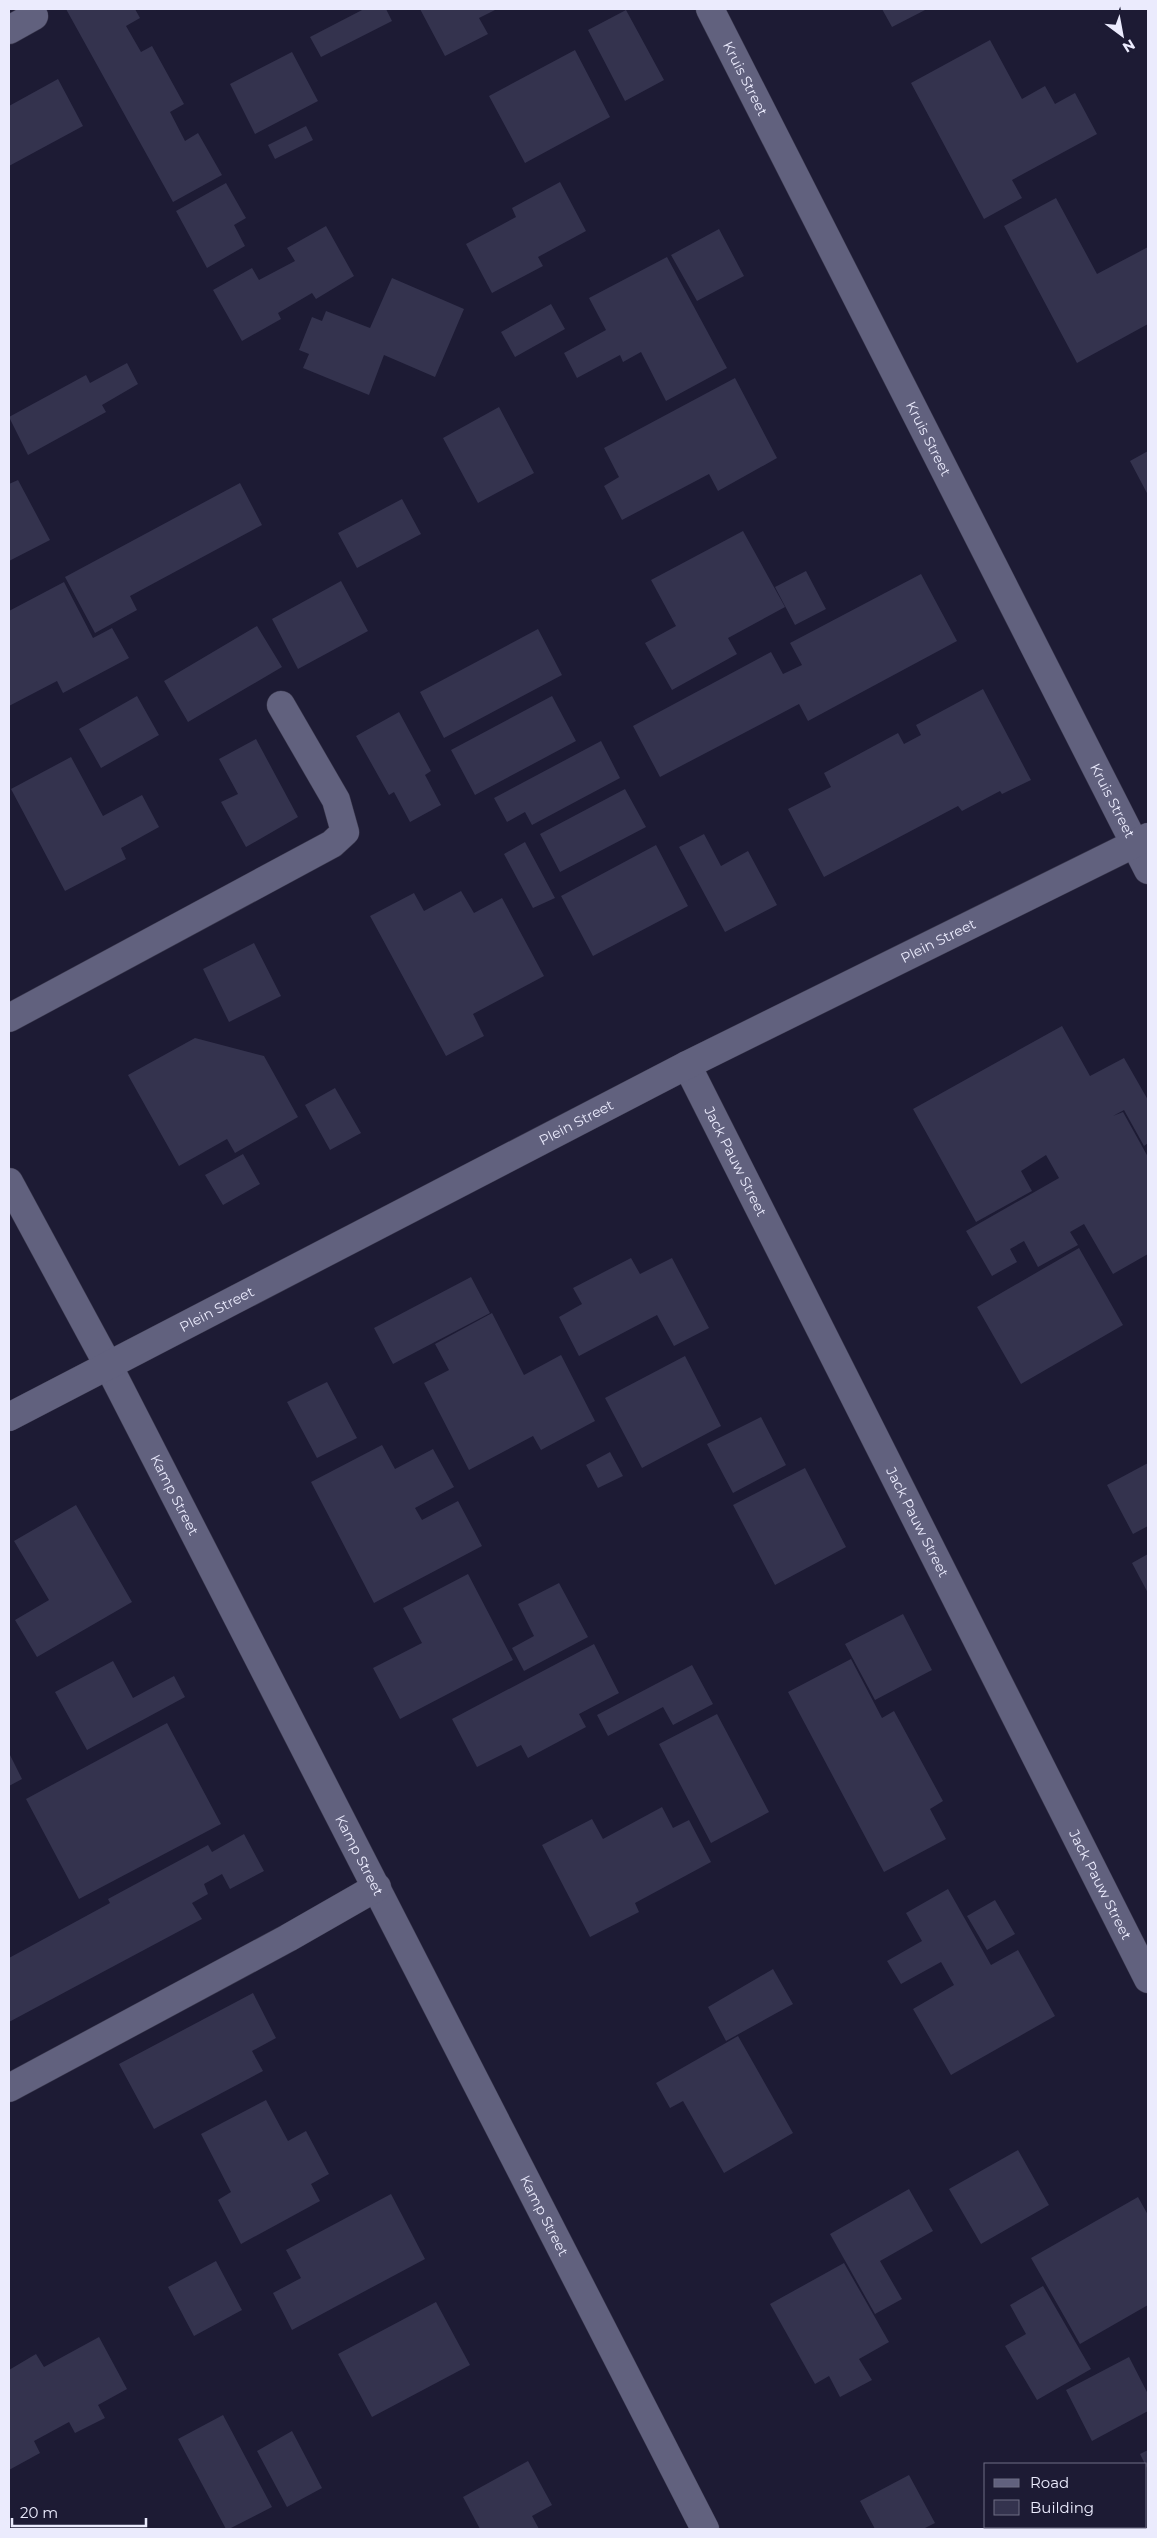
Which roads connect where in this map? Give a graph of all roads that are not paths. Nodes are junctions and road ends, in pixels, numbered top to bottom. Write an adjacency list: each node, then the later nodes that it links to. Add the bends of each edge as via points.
1 (710, 9): 5 (street, Kruis Street)
2 (34, 16): 3 (street)
3 (9, 30)
4 (281, 705): 7 (street, via 336,800 345,832 332,844)
5 (1141, 840): 6 (street, Kruis Street); 8 (street, Plein Street)
6 (1148, 870)
7 (9, 1018)
8 (687, 1065): 10 (street, Plein Street); 13 (street, Jack Pauw Street)
9 (9, 1182): 10 (street, Kamp Street)
10 (108, 1365): 11 (street, Plein Street); 12 (street, Kamp Street)
11 (9, 1417)
12 (377, 1887): 14 (street); 15 (street, Kamp Street)
13 (1148, 1979)
14 (9, 2088)
15 (705, 2529)

